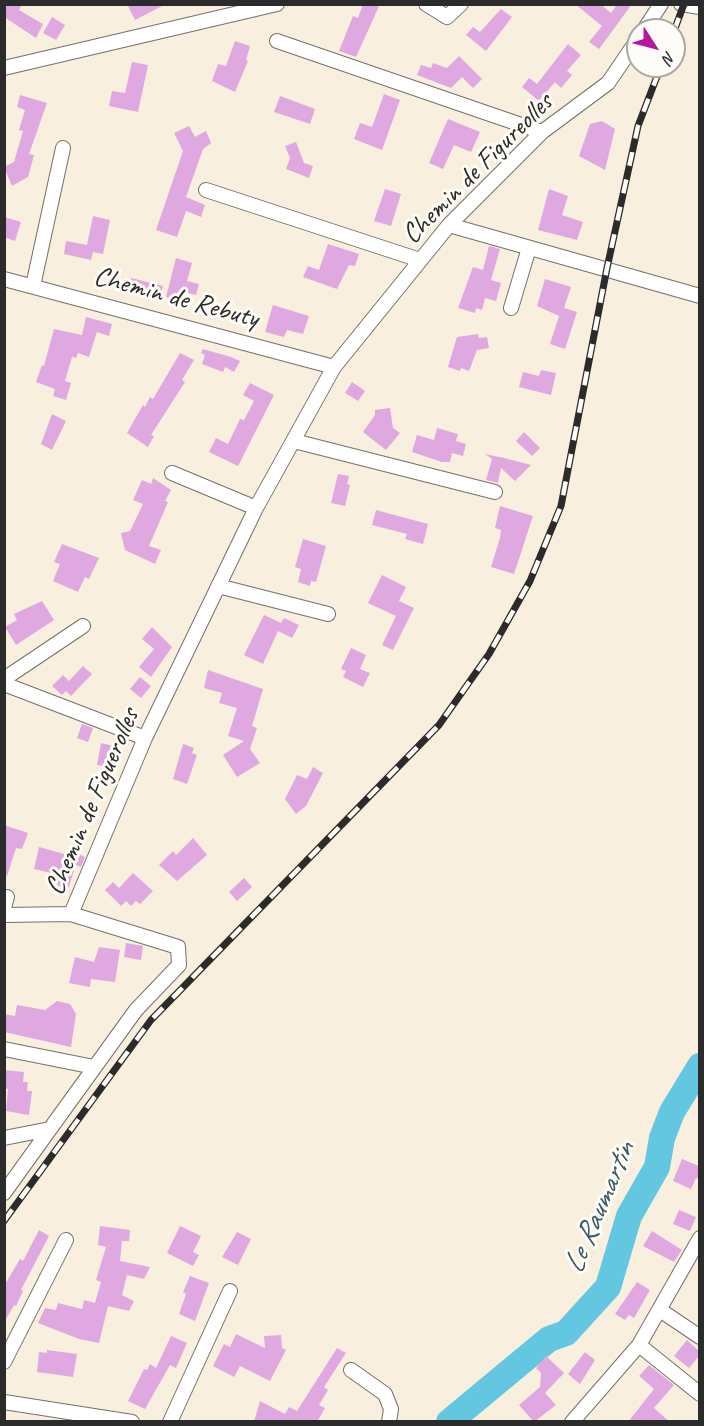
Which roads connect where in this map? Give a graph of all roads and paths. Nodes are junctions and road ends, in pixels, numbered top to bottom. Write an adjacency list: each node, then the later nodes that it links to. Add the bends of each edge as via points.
1 (277, 4): 10 (street)
2 (426, 4): 3 (street, via 447,17)
3 (461, 4)
4 (661, 4): 7 (street)
5 (681, 4): 6 (street)
6 (699, 7)
7 (652, 18)
8 (277, 41): 11 (street)
9 (626, 57): 11 (street, Chemin de Figureolles, via 608,83)
10 (4, 68)
11 (542, 132): 14 (street, Chemin de Figureolles)
12 (63, 148): 18 (street)
13 (206, 190): 16 (street)
14 (449, 225): 15 (street); 16 (street, Chemin de Figureolles)
15 (529, 248): 19 (street); 20 (street)
16 (420, 260): 21 (street, Chemin de Figureolles)
17 (4, 279): 18 (street, Chemin de Rebuty)
18 (33, 286): 21 (street, Chemin de Rebuty)
19 (699, 296)
20 (511, 308)
21 (334, 368): 22 (street, Chemin de Figuerolles)
22 (294, 441): 24 (street); 25 (street, Chemin de Figuerolles)
23 (172, 474): 25 (street)
24 (495, 492)
25 (256, 508): 26 (street, Chemin de Figuerolles)
26 (218, 586): 27 (street); 31 (street, Chemin de Figuerolles)
27 (328, 614)
28 (82, 626): 29 (street)
29 (4, 679)
30 (4, 684): 31 (street)
31 (145, 738): 32 (street, Chemin de Figuerolles)
32 (71, 914): 33 (street); 35 (street, Chemin de Figuerolles, via 178,947 179,965 139,1007)
33 (4, 915)
34 (4, 1049): 35 (street)
35 (94, 1067): 36 (street, Chemin de Figuerolles)
36 (50, 1129): 37 (street); 38 (street, Chemin de Figuerolles)
37 (4, 1137)
38 (4, 1193)
39 (699, 1238): 42 (street)
40 (66, 1240): 45 (street)
41 (230, 1291): 50 (street)
42 (660, 1310): 43 (street); 44 (street)
43 (699, 1337)
44 (639, 1345): 47 (street); 52 (street)
45 (4, 1362)
46 (351, 1370): 51 (street, via 385,1394 391,1409)
47 (699, 1394)
48 (4, 1402): 49 (street)
49 (132, 1422)
50 (170, 1422)
51 (389, 1422)
52 (572, 1422)

